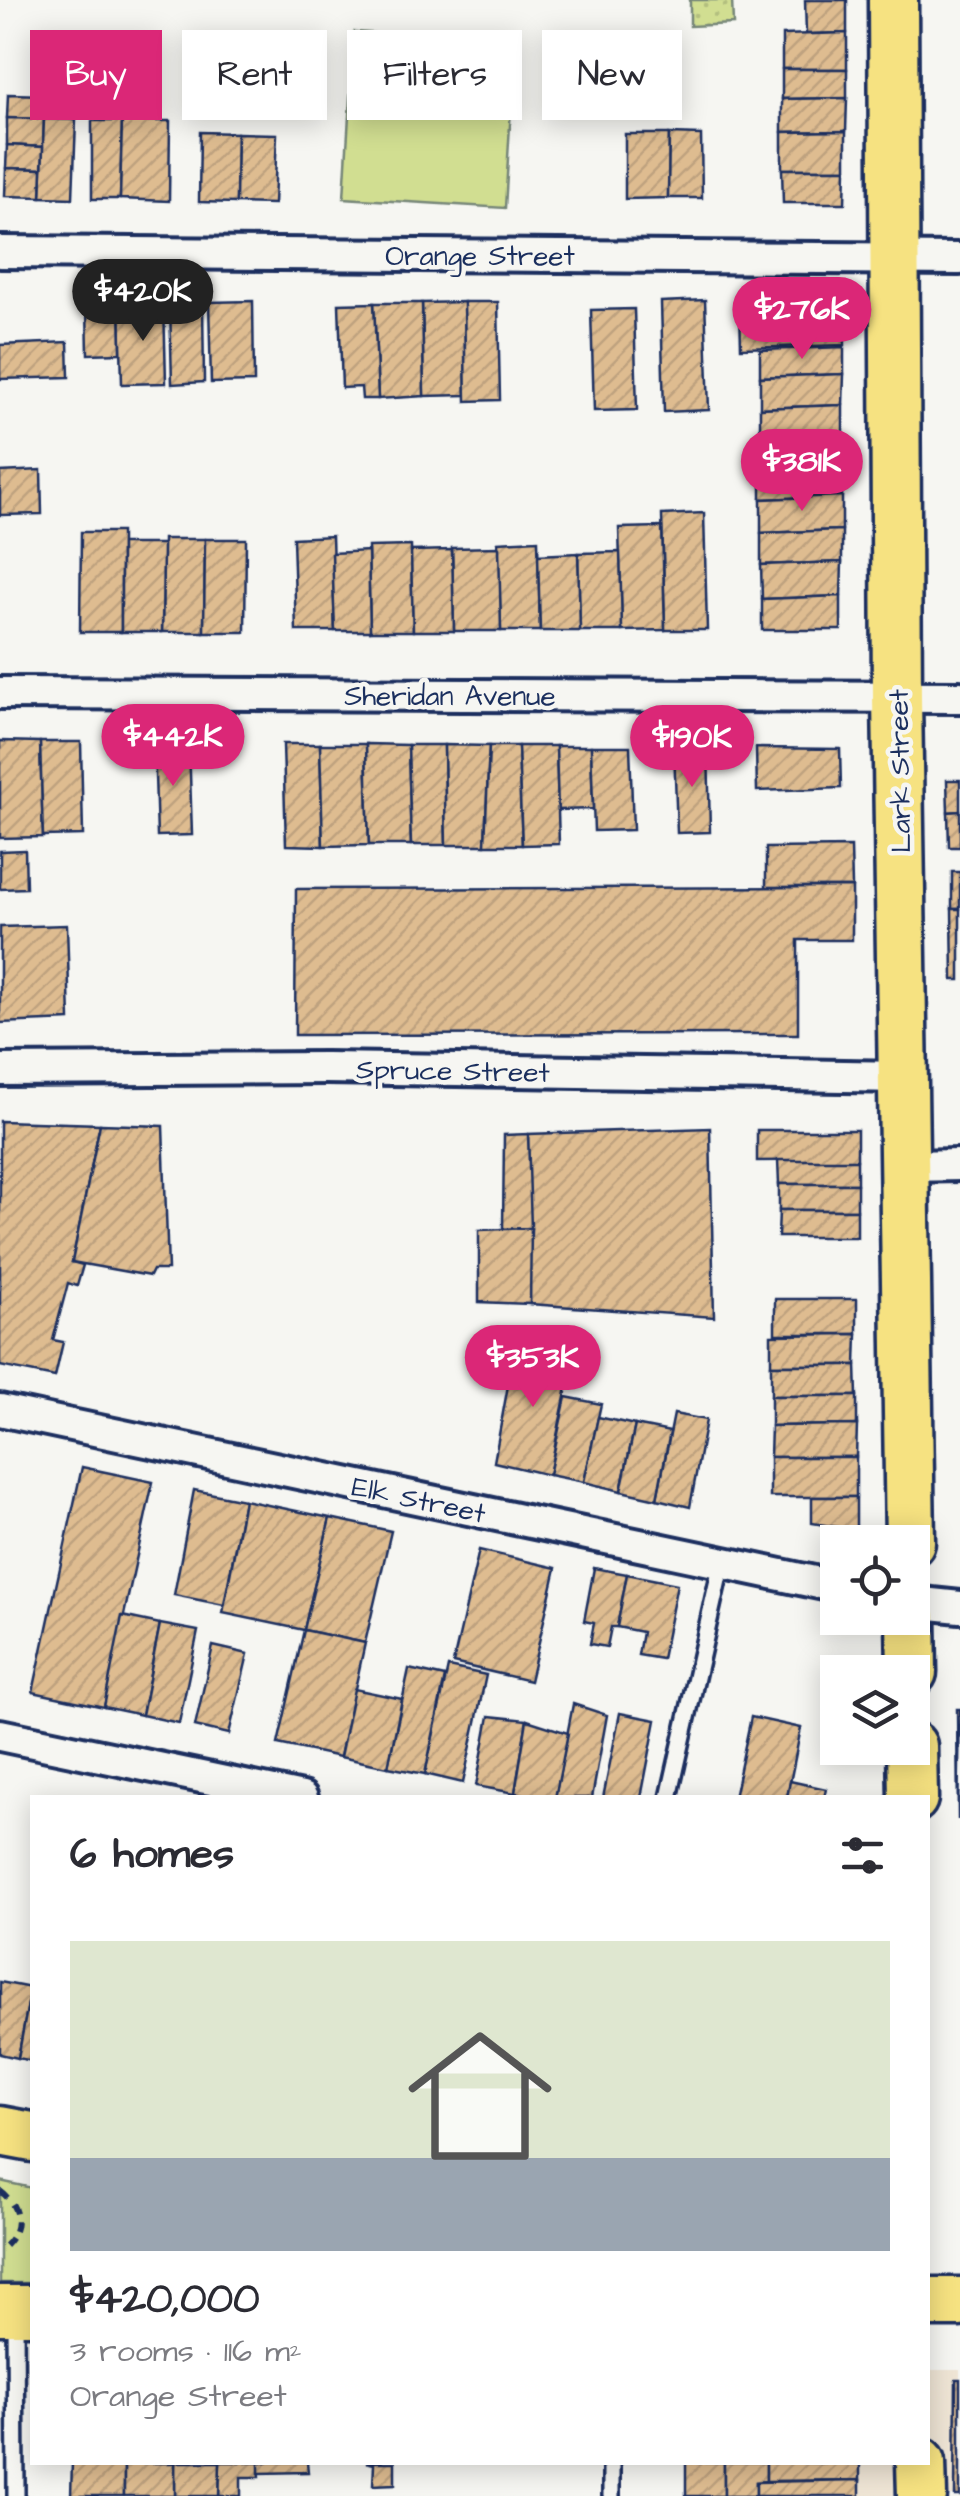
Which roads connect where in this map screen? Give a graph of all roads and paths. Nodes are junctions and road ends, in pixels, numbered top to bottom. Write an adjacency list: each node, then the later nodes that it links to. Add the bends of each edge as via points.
1 (892, 0): 3 (main road, Lark Street)
2 (0, 252): 3 (street, Orange Street)
3 (895, 259): 4 (street, Orange Street); 6 (main road, Lark Street)
4 (960, 259)
5 (0, 693): 6 (street, Sheridan Avenue)
6 (897, 696): 7 (street, Sheridan Avenue); 9 (main road, Lark Street)
7 (960, 697)
8 (0, 1070): 9 (street, Spruce Street)
9 (905, 1077): 10 (main road, Lark Street)
10 (906, 1166): 11 (street); 13 (main road, Lark Street)
11 (960, 1166)
12 (0, 1410): 14 (street, Elk Street)
13 (910, 1525)
14 (722, 1562): 15 (street, Elk Street); 21 (lane)
15 (820, 1583)
16 (930, 1604): 17 (street)
17 (960, 1608)
18 (0, 1735): 20 (street)
19 (912, 1765): 22 (main road)
20 (288, 1795)
21 (670, 1795)
22 (913, 1795)
23 (0, 2131): 24 (main road)
24 (30, 2138)
25 (0, 2190): 26 (path, via 18,2219)
26 (0, 2250)
27 (930, 2302): 28 (main road)
28 (960, 2302)
29 (16, 2310): 32 (lane)
30 (611, 2465): 33 (lane)
31 (921, 2465): 34 (main road)
32 (16, 2496)
33 (611, 2496)
34 (922, 2496)

